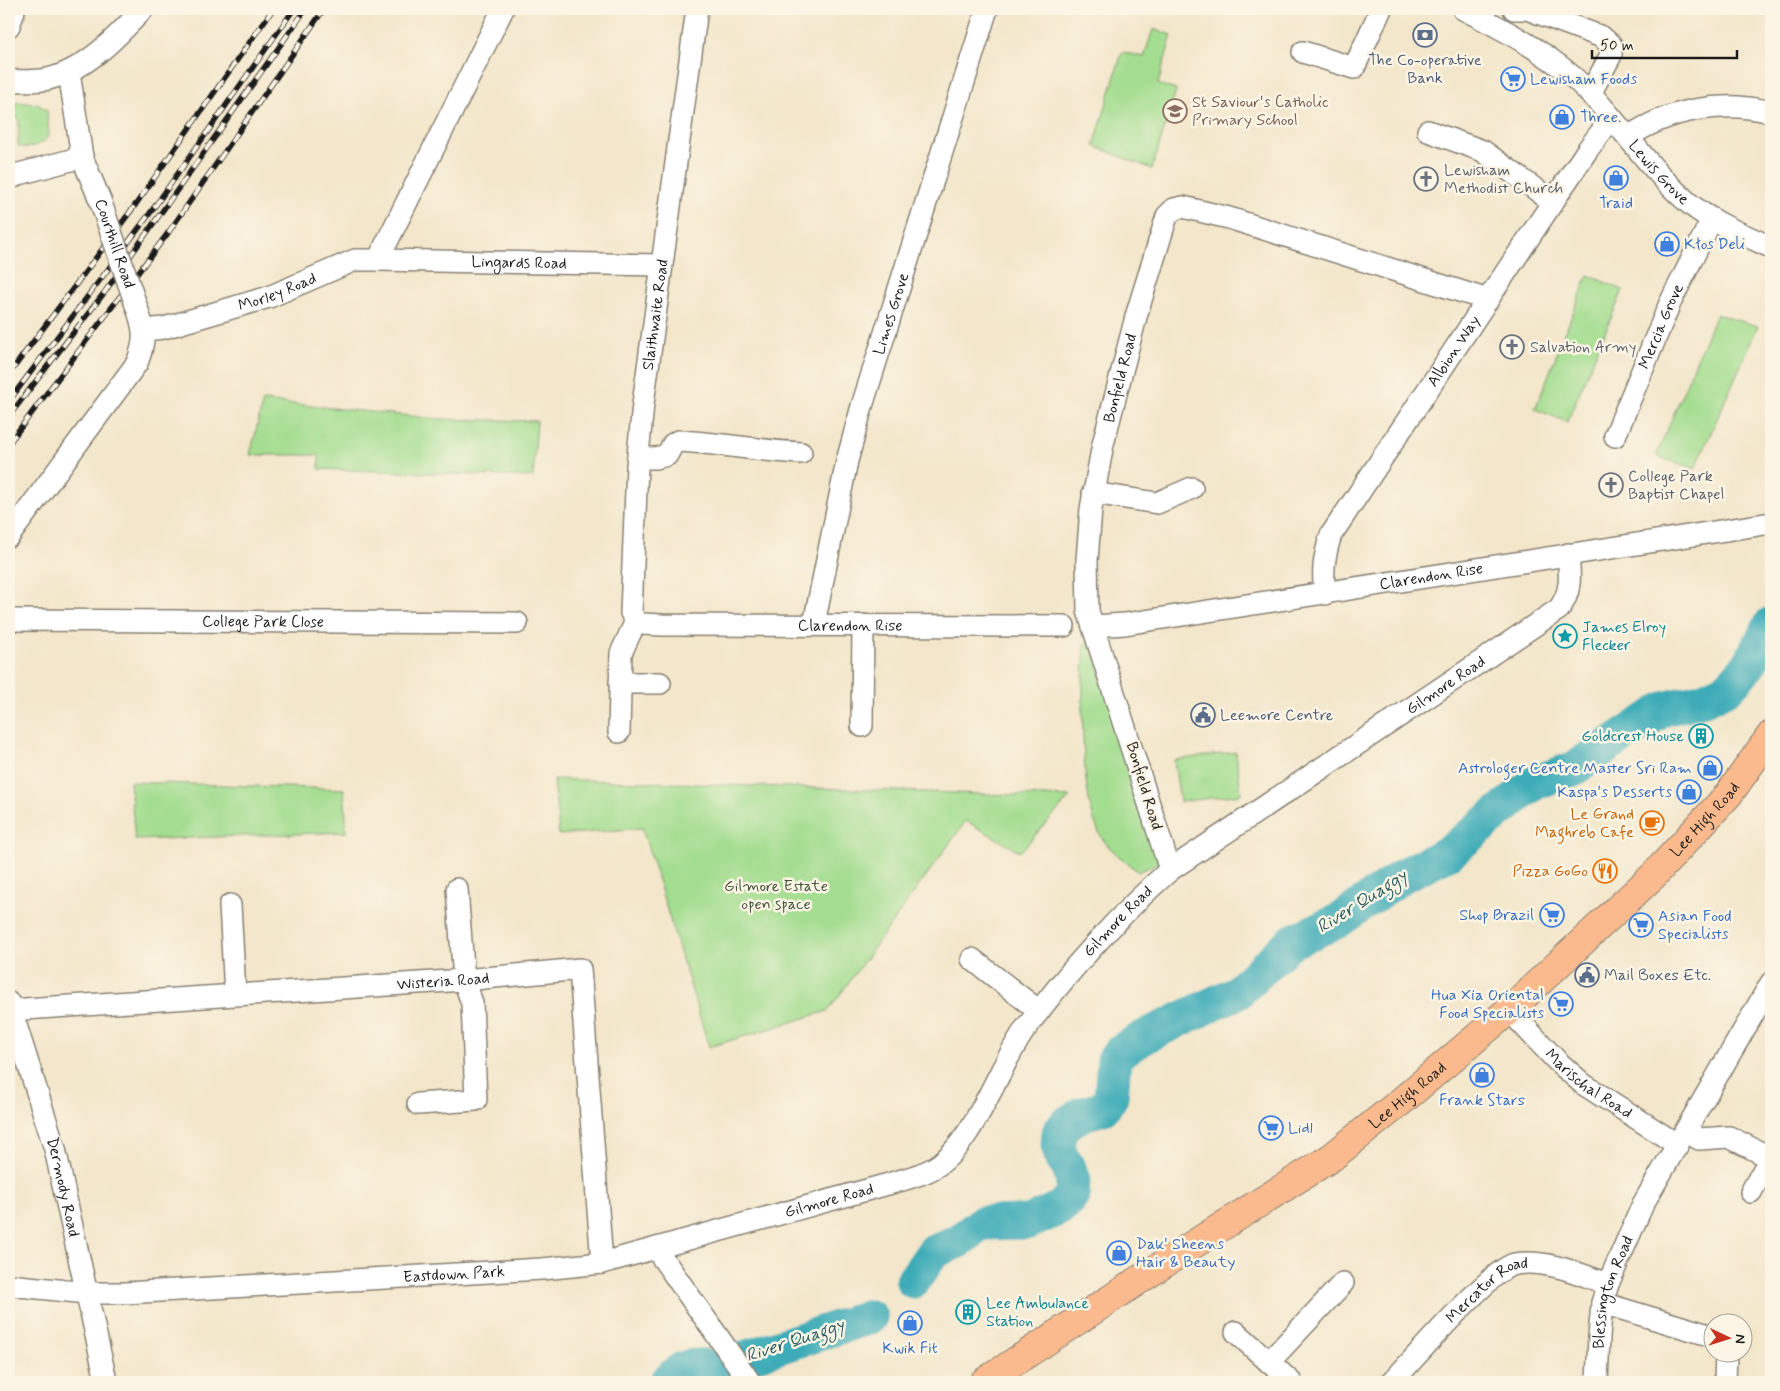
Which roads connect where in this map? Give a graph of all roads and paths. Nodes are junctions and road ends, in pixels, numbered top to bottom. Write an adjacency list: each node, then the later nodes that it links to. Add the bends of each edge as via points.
1 (143, 9): 9 (street, via 96,54)
2 (503, 9): 21 (street)
3 (698, 9): 22 (street, Slaithwaite Road)
4 (987, 9): 37 (street, Limes Grove, via 860,415 847,462)
5 (1381, 9): 8 (street, via 1354,68)
6 (1514, 9): 11 (street, via 1527,9 1602,37 1611,45 1611,55)
7 (1480, 12): 11 (street, Lewis Grove, via 1546,56)
8 (1302, 52)
9 (69, 72): 10 (street, via 46,79); 16 (street, Courthill Road)
10 (9, 81)
11 (1590, 94): 13 (street, Lewis Grove)
12 (1771, 112): 15 (street, via 1731,107 1706,108 1655,122)
13 (1612, 118): 15 (street, Lewis Grove); 18 (street, Albion Way)
14 (1428, 130): 18 (street, via 1483,151)
15 (1628, 137): 19 (street, Lewis Grove, via 1671,186)
16 (82, 157): 17 (street); 24 (street, Courthill Road, bridge)
17 (9, 179)
18 (1553, 202): 23 (street, Albion Way)
19 (1712, 219): 20 (street, Lewis Grove); 25 (street, Mercia Grove, via 1670,303)
20 (1771, 247)
21 (378, 260): 22 (street, Lingards Road); 24 (street, Morley Road, via 355,260 269,298 164,328)
22 (661, 265): 27 (street, Slaithwaite Road)
23 (1488, 300): 29 (street, Bonfield Road, via 1229,218 1183,207 1174,209 1167,216 1137,314 1103,444); 33 (street, Albion Way, via 1331,535 1322,572)
24 (144, 330): 31 (street, via 140,356 124,384)
25 (1615, 436)
26 (801, 453): 27 (street, via 678,441 667,455)
27 (638, 458): 35 (street, Slaithwaite Road, via 631,613)
28 (1192, 488): 29 (street, via 1158,503)
29 (1094, 493): 40 (street, Bonfield Road, via 1087,560 1088,612)
30 (1771, 522): 32 (street, Clarendon Rise)
31 (9, 536)
32 (1568, 554): 33 (street, Clarendon Rise); 46 (street, Gilmore Road, via 1571,583 1568,597 1559,609)
33 (1324, 594): 40 (street, Clarendon Rise)
34 (9, 620): 36 (street, College Park Close)
35 (636, 621): 37 (street, Clarendon Rise, via 663,625); 42 (street, via 621,653)
36 (518, 623)
37 (814, 624): 38 (street, Clarendon Rise)
38 (864, 624): 39 (street, Clarendon Rise); 43 (street)
39 (1064, 626)
40 (1093, 626): 46 (street, Bonfield Road)
41 (660, 682): 42 (street)
42 (620, 683): 44 (street)
43 (862, 726)
44 (619, 732)
45 (1771, 734): 54 (highway, Lee High Road, via 1729,794 1654,875)
46 (1170, 870): 55 (street, Gilmore Road, via 1121,919)
47 (457, 889): 50 (street)
48 (230, 904): 52 (street)
49 (972, 959): 55 (street)
50 (464, 980): 52 (street, Wisteria Road); 56 (street, via 472,1003 476,1100); 61 (street, Wisteria Road, via 580,969)
51 (1771, 982): 57 (street)
52 (235, 994): 53 (street, Wisteria Road)
53 (9, 1008): 64 (street, Dermody Road, via 55,1149)
54 (1510, 1010): 57 (street, Marischal Road, via 1583,1084); 72 (highway, Lee High Road, via 1332,1157)
55 (1039, 1011): 60 (street, Gilmore Road, via 1008,1058 977,1116 947,1156 933,1168 892,1183)
56 (418, 1104)
57 (1682, 1138): 58 (street, Marischal Road, via 1729,1137); 65 (street, Blessington Road, via 1643,1204)
58 (1771, 1158): 59 (street)
59 (1751, 1192)
60 (656, 1249): 61 (street, Eastdown Park); 71 (street)
61 (602, 1263): 64 (street, Eastdown Park)
62 (1343, 1283): 68 (street)
63 (9, 1285): 64 (street, Eastdown Park)
64 (88, 1293): 70 (street, Dermody Road)
65 (1605, 1293): 67 (street, Mercator Road); 74 (street, Mercator Road, via 1552,1266 1513,1264 1492,1278); 75 (street, Blessington Road)
66 (1236, 1332): 68 (street)
67 (1702, 1332)
68 (1269, 1362): 73 (street)
69 (1726, 1364): 76 (street)
70 (104, 1376)
71 (748, 1379)
72 (987, 1382)
73 (1291, 1382)
74 (1392, 1382)
75 (1598, 1382)
76 (1725, 1382)

